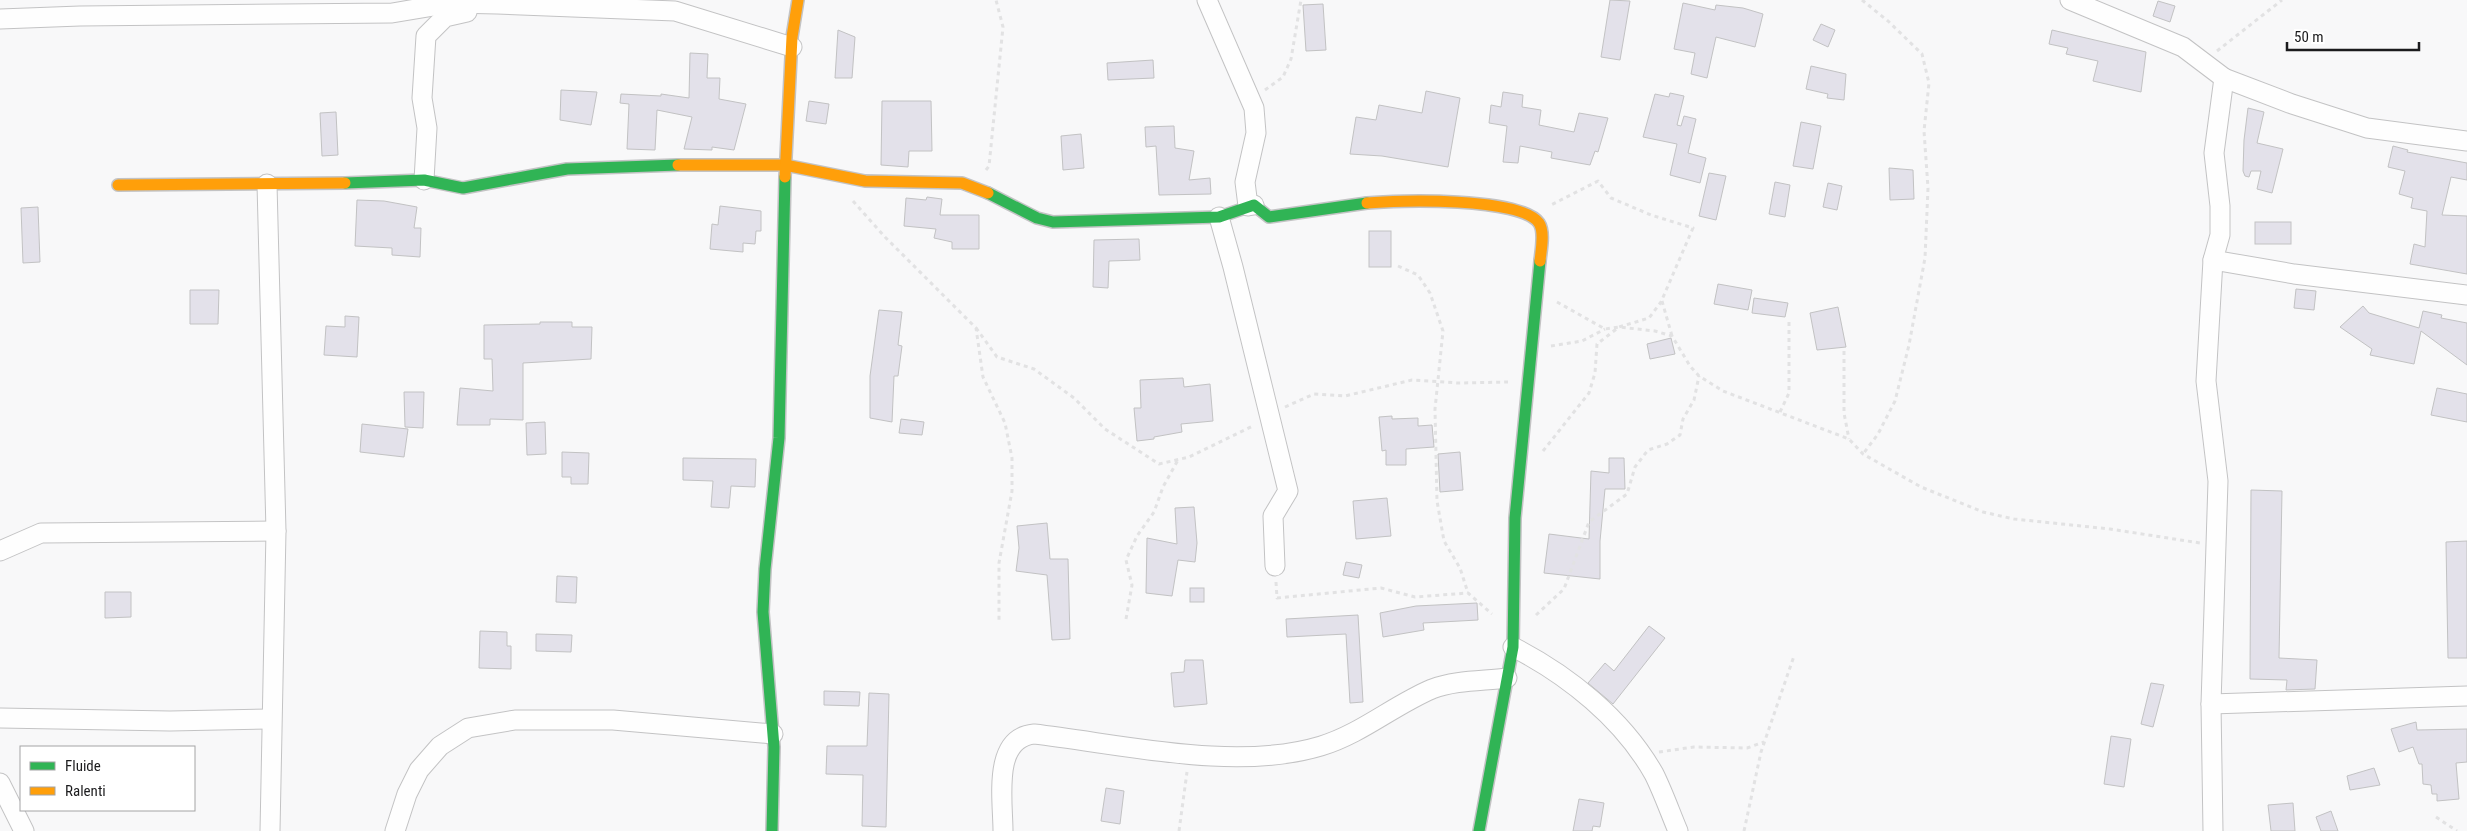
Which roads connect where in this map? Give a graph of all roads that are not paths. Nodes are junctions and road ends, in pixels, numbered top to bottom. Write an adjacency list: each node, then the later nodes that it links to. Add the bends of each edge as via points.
1 (798, 0): 6 (street)
2 (1207, 0): 13 (street, via 1252,103 1256,133 1245,182 1248,206)
3 (2070, 0): 7 (street, via 2184,47)
4 (497, 4): 5 (street, via 452,4 392,13 80,16); 6 (street, via 675,10); 10 (street, via 445,17 426,36 422,98 427,128)
5 (0, 20)
6 (792, 47): 9 (street)
7 (2224, 78): 8 (street, via 2367,128); 15 (street, via 2214,153 2220,235)
8 (2467, 141)
9 (785, 165): 10 (street, via 639,165 568,169 462,188); 14 (street, via 891,184 933,182 974,186 1037,218 1053,222); 26 (street, via 779,438 763,612)
10 (424, 180): 11 (street)
11 (266, 184): 12 (street); 17 (street)
12 (118, 185)
13 (1254, 205): 14 (street); 20 (street, via 1269,217 1394,201 1456,202 1515,209 1539,223 1542,238 1515,518)
14 (1219, 217): 19 (street, via 1288,491 1273,516)
15 (2213, 260): 16 (street, via 2294,274); 23 (street, via 2206,381 2218,480)
16 (2467, 295)
17 (276, 530): 18 (street, via 41,533); 25 (street)
18 (0, 551)
19 (1275, 566)
20 (1513, 647): 21 (street); 34 (street, via 1543,662 1603,710 1638,750 1654,775)
21 (1508, 678): 32 (street, via 1433,689 1340,738 1290,754 1228,757 1025,735 1014,741 1004,763); 33 (street)
22 (2467, 696): 23 (street)
23 (2211, 704): 35 (street)
24 (0, 718): 25 (street)
25 (270, 720): 29 (street)
26 (773, 734): 30 (street, via 613,720 515,720 468,728 440,746 419,770); 31 (street)
27 (0, 783): 28 (street)
28 (24, 831)
29 (270, 831)
30 (395, 831)
31 (772, 831)
32 (1003, 831)
33 (1479, 831)
34 (1678, 831)
35 (2213, 831)

